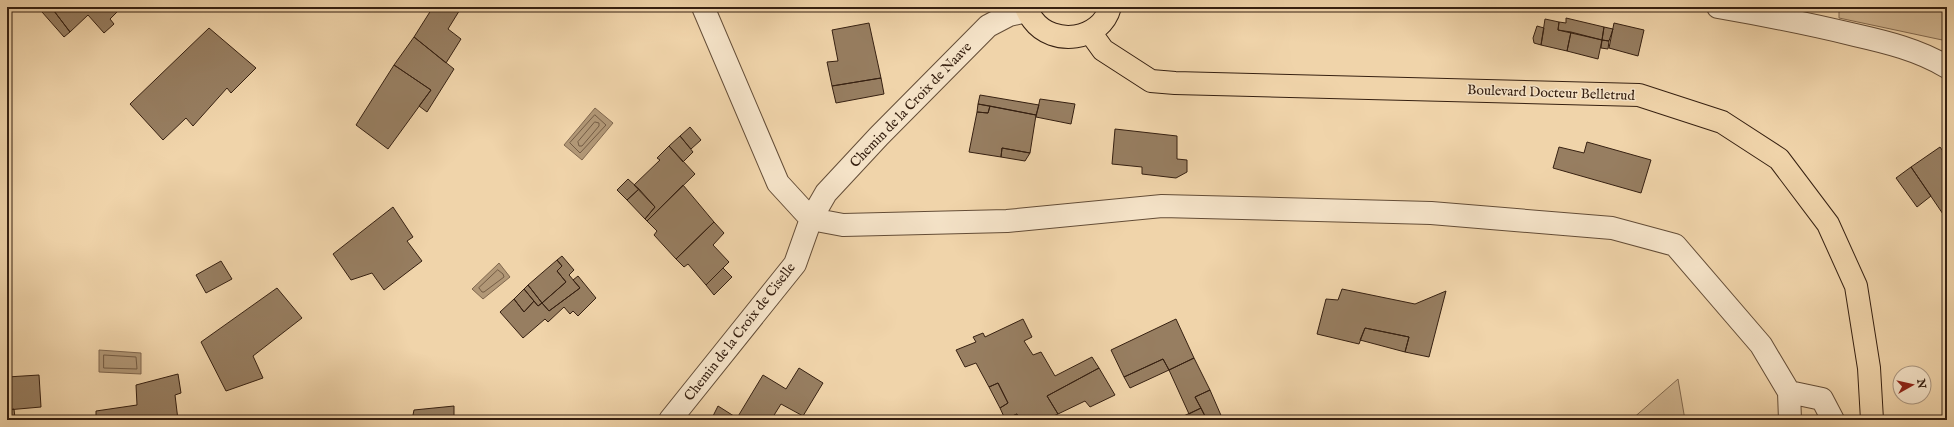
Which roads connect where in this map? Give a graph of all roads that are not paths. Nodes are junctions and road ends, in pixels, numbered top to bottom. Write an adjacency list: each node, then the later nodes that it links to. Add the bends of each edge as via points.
1 (703, 7): 7 (street, via 778,183)
2 (1110, 7): 5 (main road, via 1101,23)
3 (1718, 7): 6 (street, via 1793,20 1889,43)
4 (1026, 9): 5 (main road, via 1038,26 1054,36 1072,38); 7 (street, Chemin de la Croix de Naave, via 988,26 826,193)
5 (1090, 32): 12 (main road, Boulevard Docteur Belletrud, via 1103,50 1151,81 1639,95 1722,122 1779,159 1828,224 1856,286 1869,368)
6 (1947, 67)
7 (811, 219): 8 (street, via 843,225 1008,222 1162,206 1431,213 1612,228 1675,244 1761,345); 9 (street, Chemin de la Croix de Ciselle, via 795,264)
8 (1789, 392): 10 (street); 11 (street, via 1822,399)
9 (670, 420)
10 (1790, 420)
11 (1833, 420)
12 (1872, 420)

